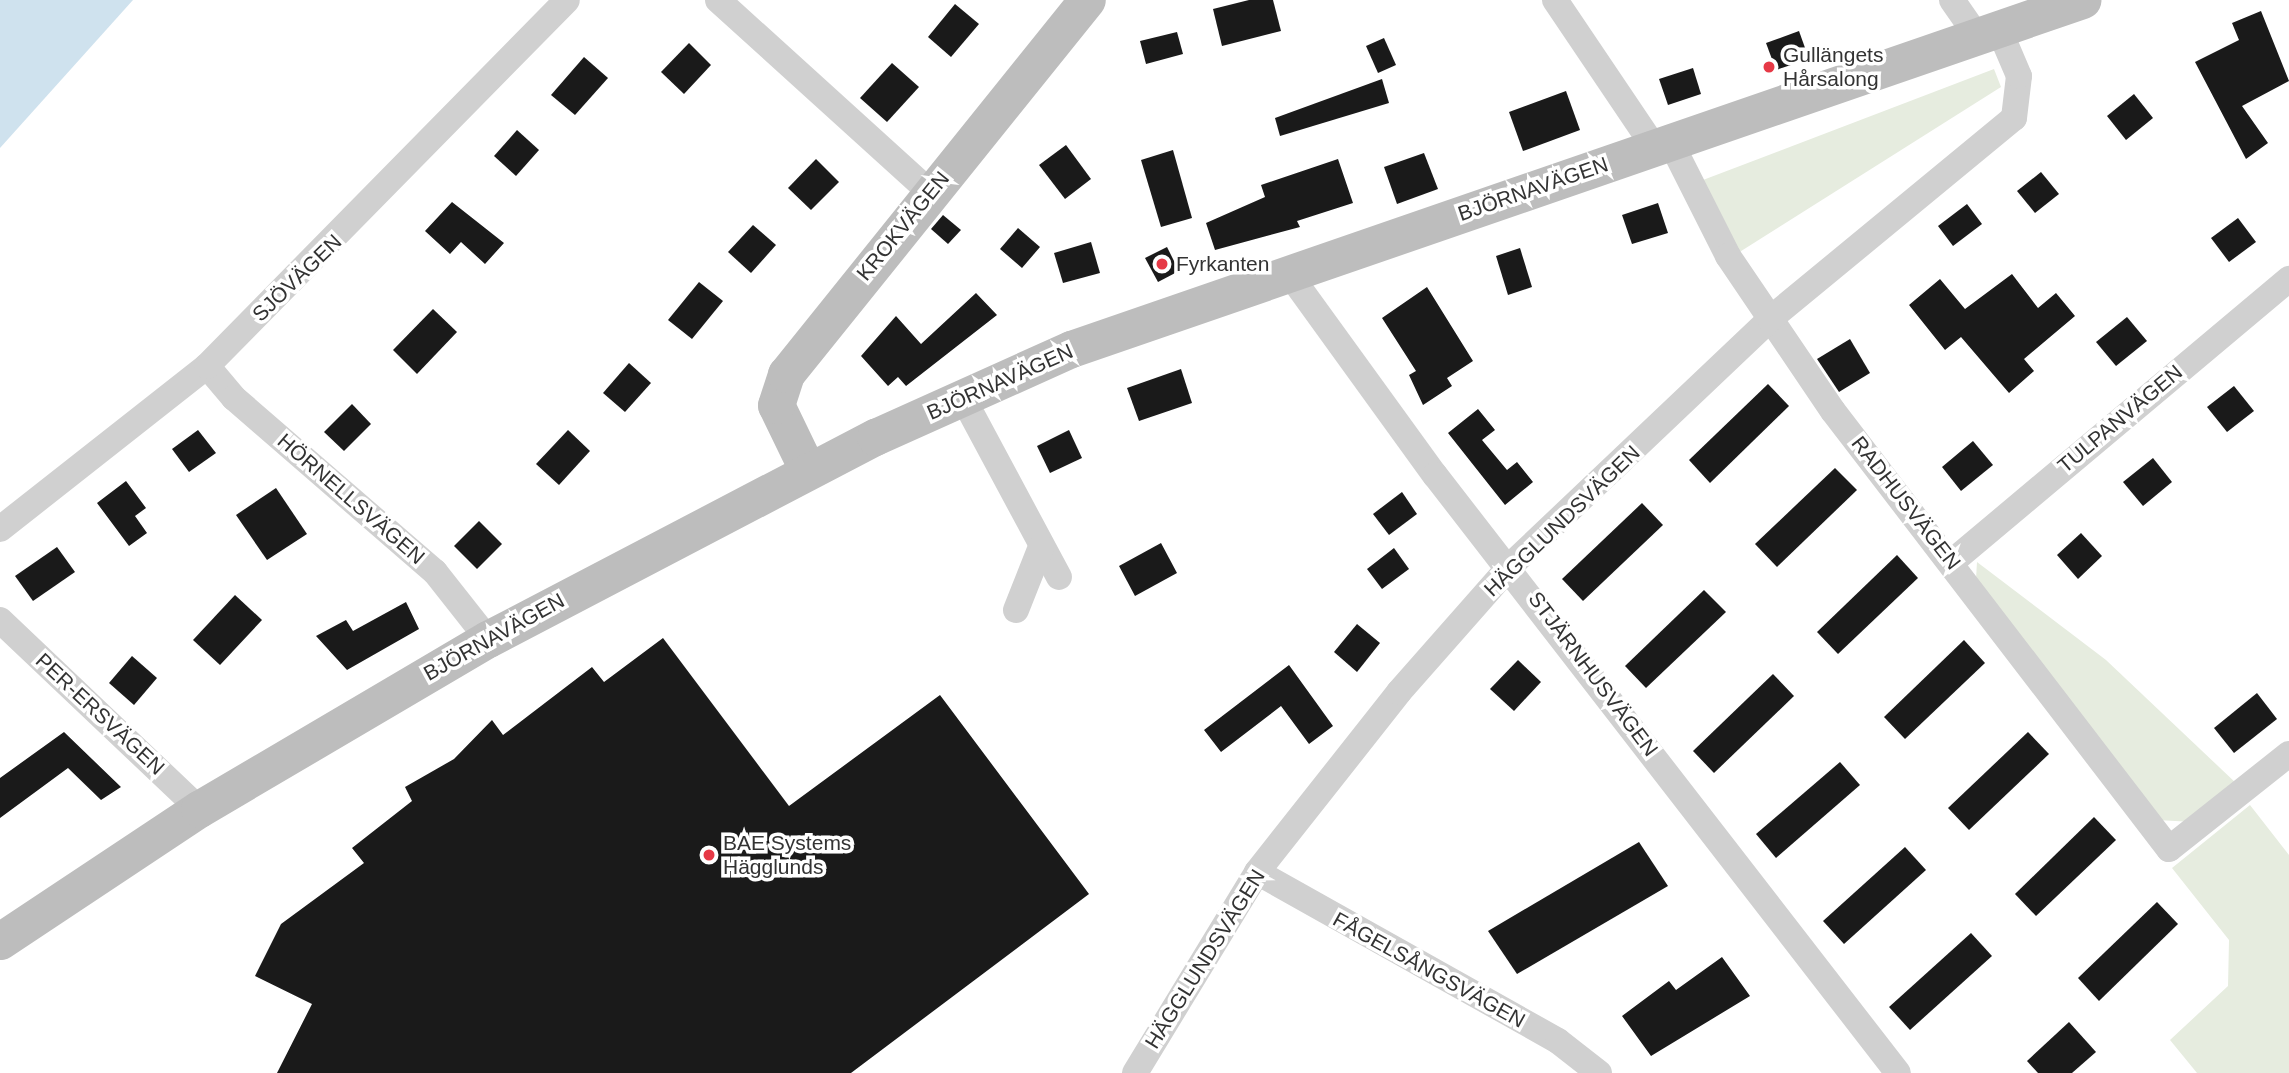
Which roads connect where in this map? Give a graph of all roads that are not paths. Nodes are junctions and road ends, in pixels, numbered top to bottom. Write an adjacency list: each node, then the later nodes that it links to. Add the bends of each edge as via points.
1 (567, 0): 13 (street, SJÖVÄGEN)
2 (718, 0): 9 (street)
3 (1087, 0): 9 (main road, KROKVÄGEN)
4 (1555, 0): 8 (street, RADHUSVÄGEN)
5 (1952, 0): 7 (street, HÄGGLUNDSVÄGEN)
6 (2082, 0): 7 (main road, BJÖRNAVÄGEN)
7 (1988, 33): 8 (main road, BJÖRNAVÄGEN); 12 (street, HÄGGLUNDSVÄGEN, via 2019,76 2014,118)
8 (1662, 144): 10 (main road, BJÖRNAVÄGEN); 12 (street, RADHUSVÄGEN)
9 (930, 192): 15 (main road, KROKVÄGEN, via 781,384 780,418)
10 (1290, 275): 14 (main road, BJÖRNAVÄGEN, via 1071,349); 19 (street, STJÄRNHUSVÄGEN, via 1435,475)
11 (2289, 279): 18 (street, TULPANVÄGEN)
12 (1770, 319): 18 (street, RADHUSVÄGEN); 19 (street, HÄGGLUNDSVÄGEN)
13 (207, 366): 16 (street, SJÖVÄGEN); 23 (street, HÖRNELLSVÄGEN, via 234,398 435,572)
14 (963, 398): 15 (main road, BJÖRNAVÄGEN); 17 (street)
15 (807, 469): 23 (main road, BJÖRNAVÄGEN)
16 (0, 528)
17 (1041, 547): 20 (street); 21 (street)
18 (1953, 561): 24 (street, RADHUSVÄGEN, via 2169,849)
19 (1510, 566): 26 (street, HÄGGLUNDSVÄGEN, via 1399,692); 30 (street, STJÄRNHUSVÄGEN)
20 (1059, 577)
21 (1016, 611)
22 (0, 620): 25 (street, PER-ERSVÄGEN)
23 (488, 639): 25 (main road, BJÖRNAVÄGEN)
24 (2289, 754)
25 (199, 809): 27 (main road, BJÖRNAVÄGEN)
26 (1257, 872): 28 (street, HÄGGLUNDSVÄGEN); 29 (street, FÅGELSÅNGSVÄGEN, via 1558,1041)
27 (0, 941)
28 (1135, 1073)
29 (1599, 1073)
30 (1898, 1073)

